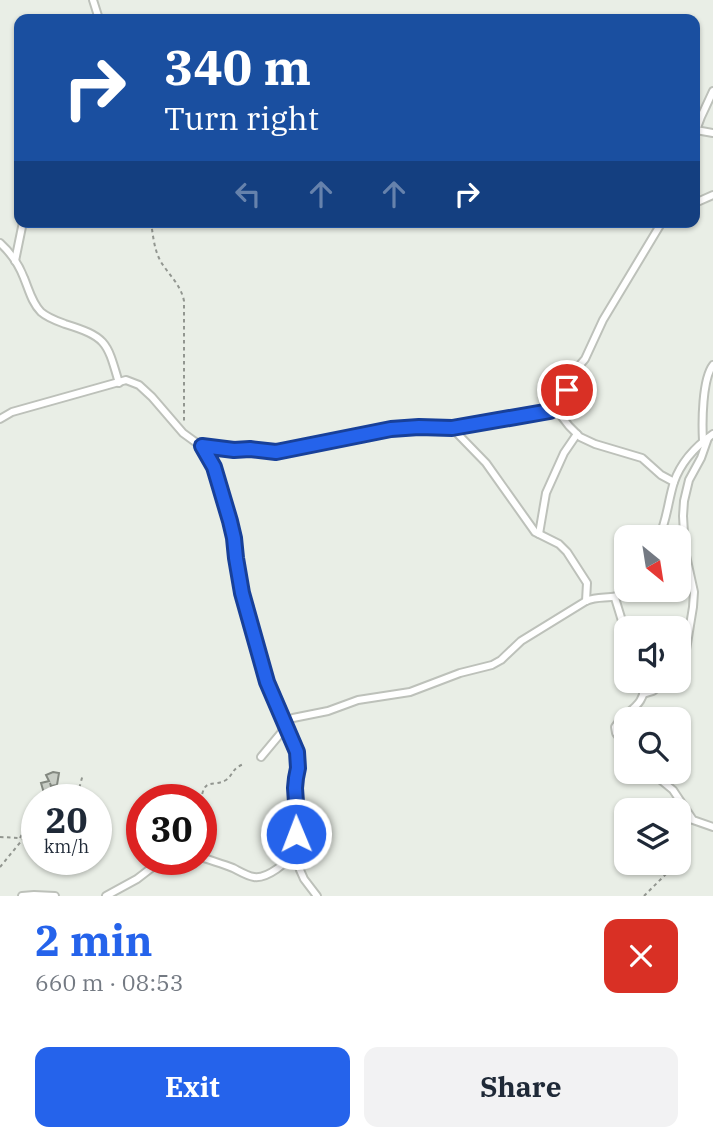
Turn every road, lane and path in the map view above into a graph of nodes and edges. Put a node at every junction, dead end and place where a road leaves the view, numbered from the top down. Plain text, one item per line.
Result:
1 (713, 91) edge
2 (700, 120) edge
3 (22, 228) edge
4 (152, 228) edge
5 (658, 228) edge
6 (0, 243) edge
7 (15, 261) junction
8 (713, 365) edge
9 (119, 383) junction
10 (555, 408) junction
11 (0, 419) edge
12 (452, 428) junction
13 (183, 433) junction
14 (577, 435) junction
15 (708, 438) edge
16 (202, 446) junction
17 (674, 482) junction
18 (664, 525) edge
19 (540, 534) junction
20 (614, 598) edge
21 (586, 601) junction
22 (691, 617) edge
23 (646, 693) edge
24 (643, 694) joint
25 (635, 707) edge
26 (285, 725) junction
27 (261, 757) dead end
28 (244, 764) dead end
29 (83, 774) dead end
30 (80, 784) edge
31 (209, 784) edge
32 (666, 784) edge
33 (694, 821) junction
34 (691, 826) edge
35 (713, 827) edge
36 (0, 837) edge
37 (21, 838) edge
38 (21, 839) edge
39 (296, 851) junction
40 (217, 862) edge
41 (0, 867) edge
42 (142, 875) edge
43 (665, 875) edge
44 (22, 896) edge
45 (55, 896) edge
46 (106, 896) edge
47 (317, 896) edge
48 (644, 896) edge

1 - 2 street
3 - 7 street
4 - 13 path
5 - 10 street
6 - 7 street
7 - 9 street
8 - 15 street
9 - 11 street
9 - 13 street
10 - 12 street
10 - 14 street
12 - 16 street
12 - 19 street
13 - 16 street
14 - 17 street
14 - 19 street
15 - 17 street
15 - 22 street
16 - 26 street
17 - 18 street
19 - 21 street
20 - 21 street
21 - 26 street
23 - 24 street
24 - 25 street
26 - 27 street
26 - 39 street
28 - 31 path
29 - 30 path
32 - 33 street
33 - 34 path
33 - 35 street
36 - 37 path
38 - 41 path
39 - 40 street
39 - 47 street
42 - 46 street
43 - 48 path
44 - 45 street

